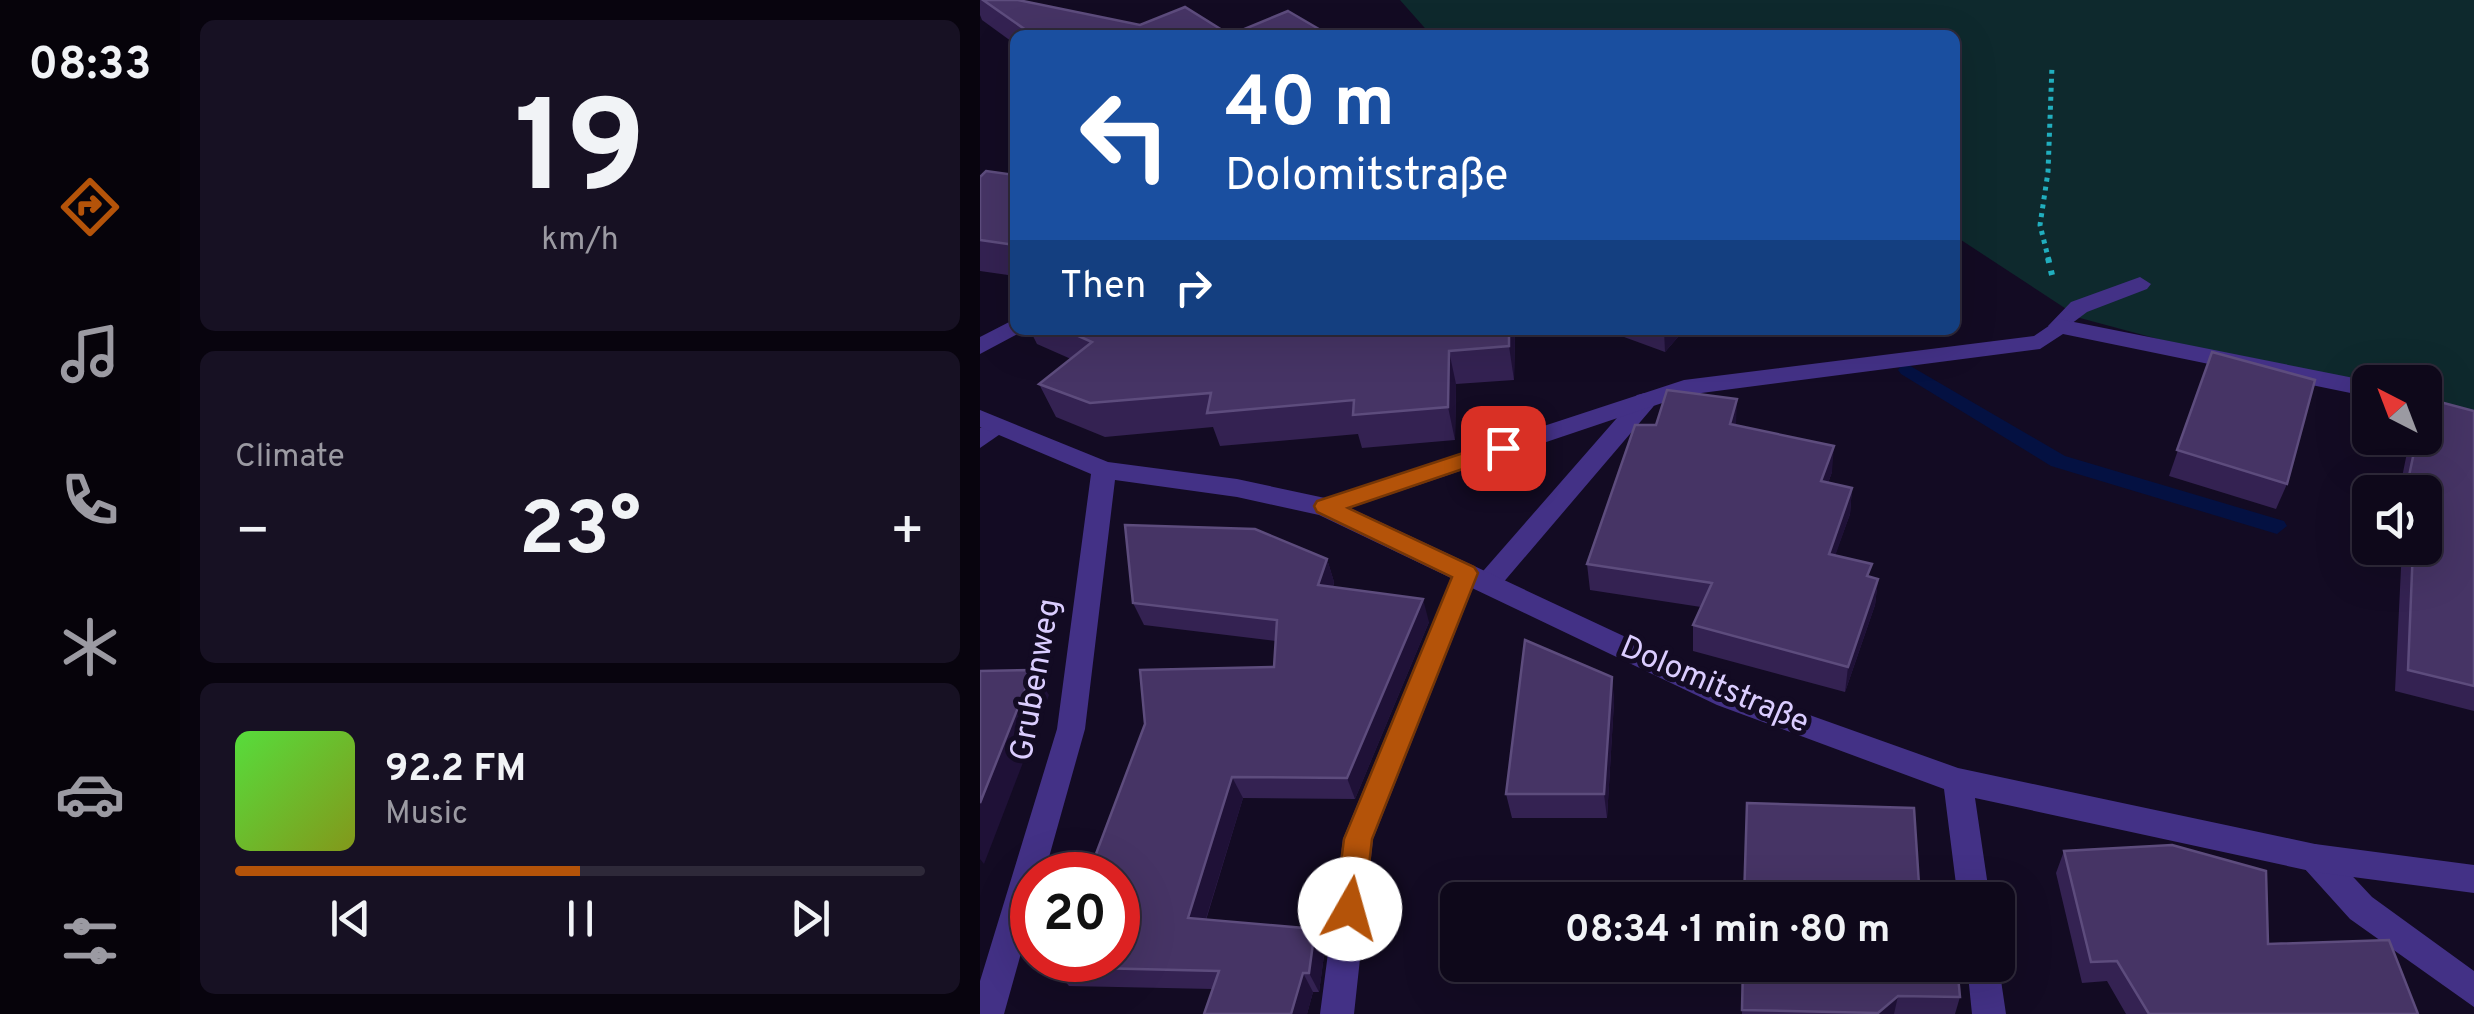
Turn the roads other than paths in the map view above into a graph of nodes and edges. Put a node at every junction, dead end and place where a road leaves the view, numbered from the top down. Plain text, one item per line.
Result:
1 (2140, 284) dead end
2 (2059, 326) junction
3 (1010, 329) edge
4 (980, 347) edge
5 (2352, 385) edge
6 (1644, 401) junction
7 (986, 428) edge
8 (1104, 470) junction
9 (1326, 506) junction
10 (1477, 579) junction
11 (1958, 781) junction
12 (2315, 858) junction
13 (2474, 880) edge
14 (1972, 882) edge
15 (1985, 982) edge
16 (2474, 991) edge
17 (987, 1014) edge
18 (1337, 1014) edge
19 (1990, 1014) edge

1 - 2 street
2 - 5 street
2 - 6 street
3 - 4 street
6 - 9 street
6 - 10 street
7 - 8 street, Dolomitstraße
8 - 9 street, Dolomitstraße
8 - 17 street, Grubenweg
9 - 10 street, Dolomitstraße
10 - 11 street, Dolomitstraße
10 - 18 street
11 - 12 street, Dolomitstraße
11 - 14 street
12 - 13 street, Dolomitstraße
12 - 16 street
15 - 19 street

